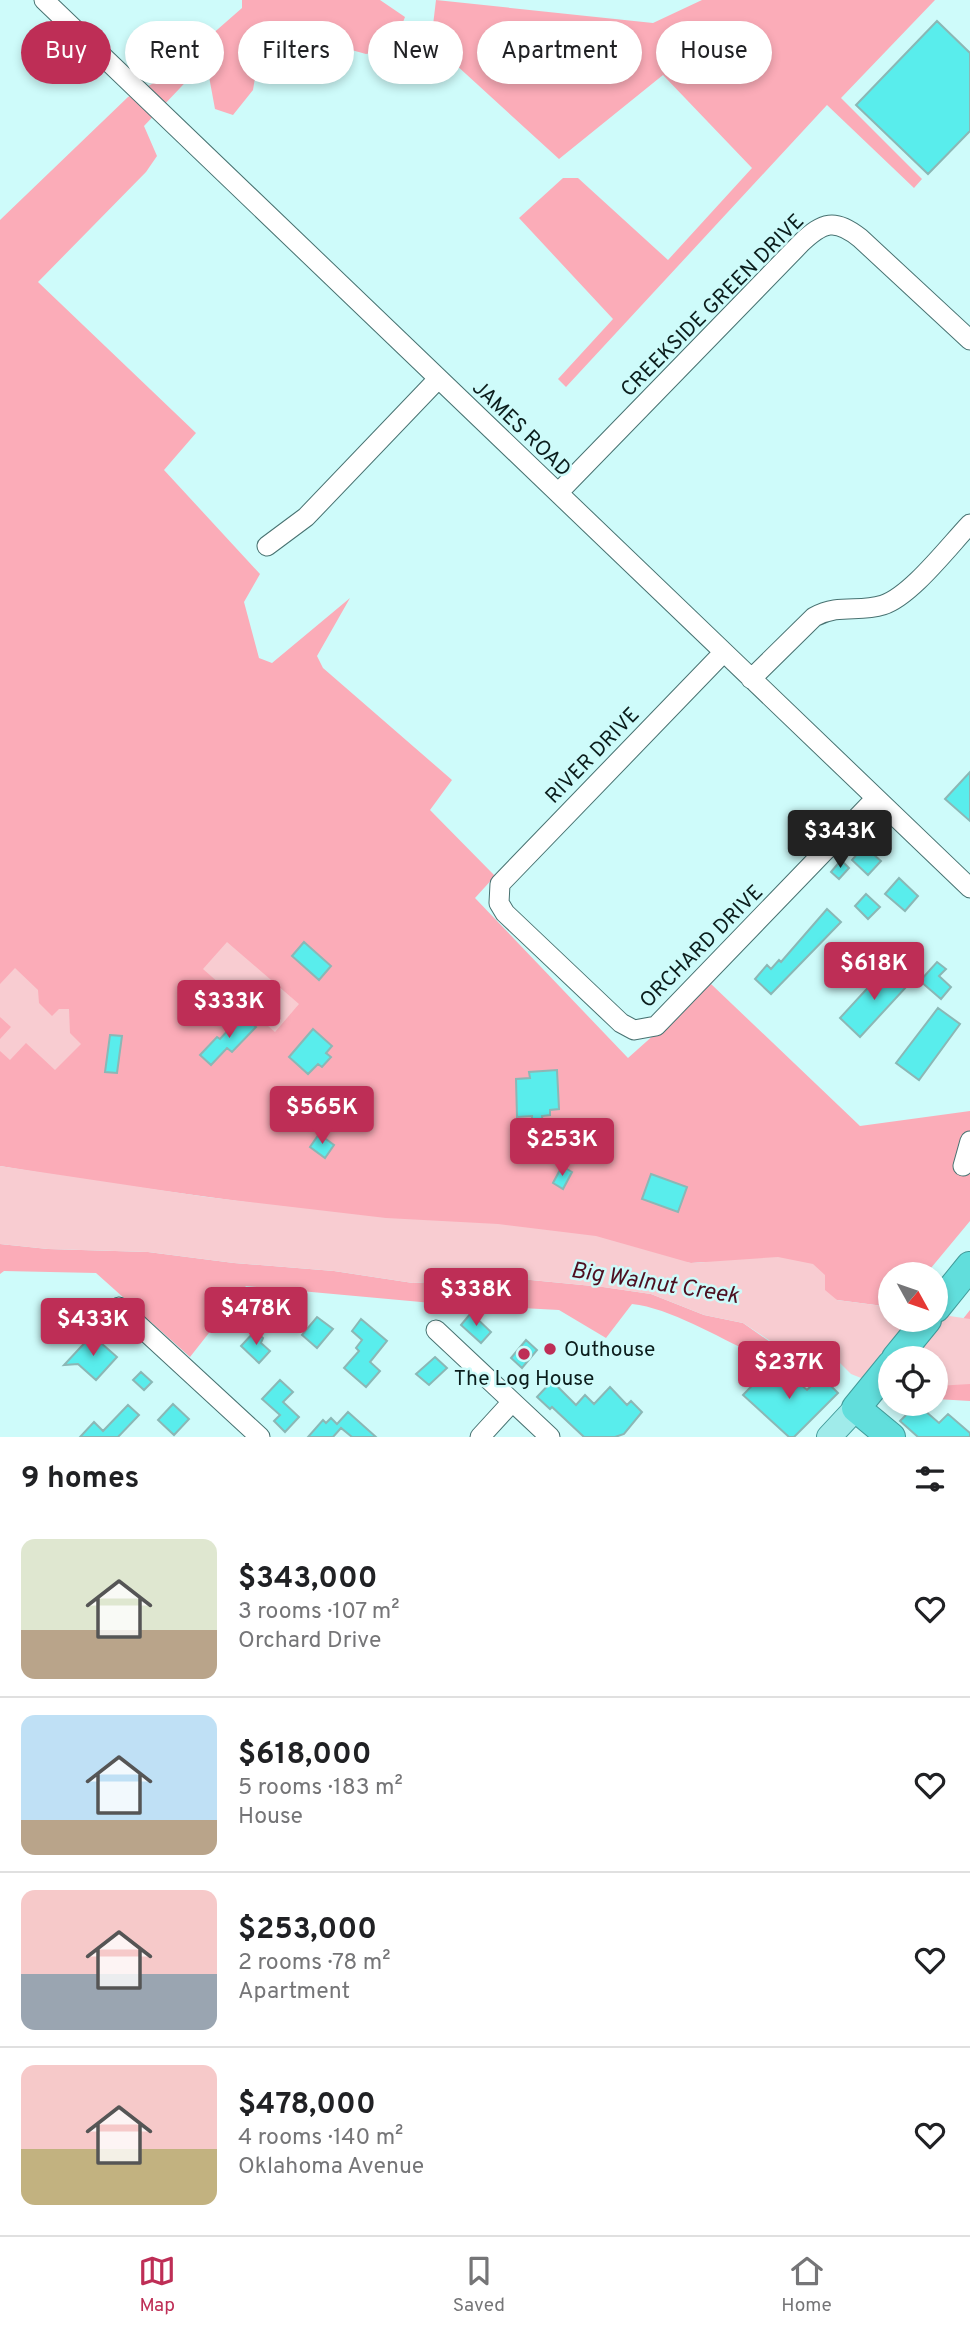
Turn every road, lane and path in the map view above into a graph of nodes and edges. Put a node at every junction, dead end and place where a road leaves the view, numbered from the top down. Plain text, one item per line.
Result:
1 (44, 0) edge
2 (970, 340) edge
3 (438, 379) junction
4 (558, 493) junction
5 (970, 524) edge
6 (267, 546) dead end
7 (723, 653) junction
8 (751, 680) junction
9 (875, 799) junction
10 (970, 888) edge
11 (644, 1030) joint
12 (970, 1141) edge
13 (963, 1167) dead end
14 (968, 1269) edge
15 (948, 1293) edge
16 (119, 1307) dead end
17 (436, 1330) dead end
18 (918, 1332) edge
19 (906, 1346) edge
20 (878, 1381) edge
21 (512, 1402) junction
22 (861, 1402) junction
23 (260, 1437) edge
24 (480, 1437) edge
25 (550, 1437) edge
26 (829, 1437) edge
27 (891, 1437) edge

1 - 3 street, JAMES ROAD
2 - 4 street, CREEKSIDE GREEN DRIVE
3 - 4 street, JAMES ROAD
3 - 6 street
4 - 7 street, JAMES ROAD
5 - 8 street
7 - 8 street, JAMES ROAD
7 - 11 street, RIVER DRIVE
8 - 9 street, JAMES ROAD
9 - 10 street, JAMES ROAD
9 - 11 street, ORCHARD DRIVE
12 - 13 street
14 - 15 highway
16 - 23 street
17 - 21 street
18 - 19 highway
20 - 22 highway
21 - 24 street
21 - 25 street
22 - 26 main road
22 - 27 highway

